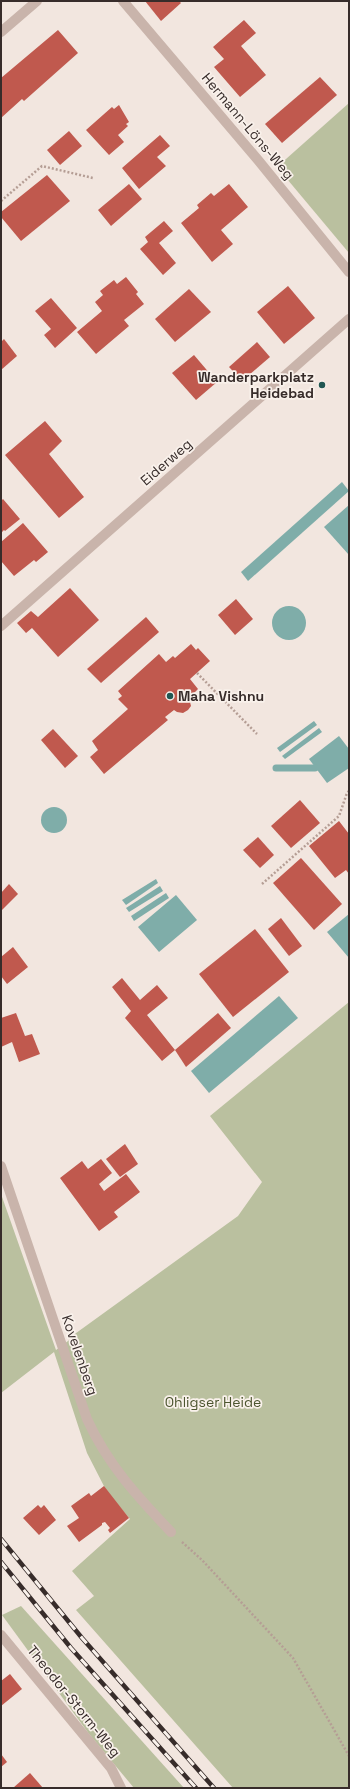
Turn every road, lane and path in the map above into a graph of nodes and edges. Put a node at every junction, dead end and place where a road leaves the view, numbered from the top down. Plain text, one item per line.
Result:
1 (37, 1) edge
2 (122, 1) edge
3 (1, 32) edge
4 (93, 178) dead end
5 (1, 201) edge
6 (349, 272) edge
7 (349, 319) edge
8 (1, 626) edge
9 (197, 673) dead end
10 (257, 734) dead end
11 (349, 791) edge
12 (262, 884) dead end
13 (1, 1166) edge
14 (171, 1532) joint
15 (1, 1635) edge
16 (348, 1752) edge
17 (349, 1756) edge
18 (121, 1788) edge

1 - 3 street
2 - 6 street, Hermann-Löns-Weg
4 - 5 path
7 - 8 street, Eiderweg
9 - 10 path
11 - 12 path
13 - 14 street, Kovelenberg
14 - 16 path
15 - 18 street, Theodor-Storm-Weg
16 - 17 path

